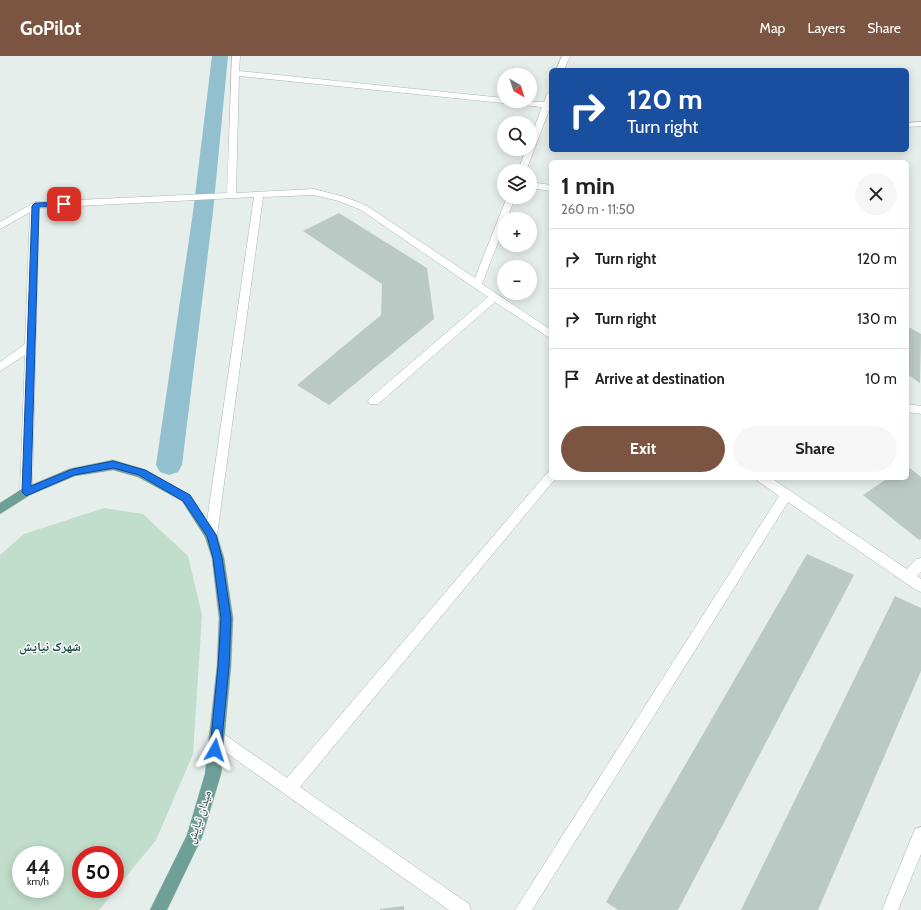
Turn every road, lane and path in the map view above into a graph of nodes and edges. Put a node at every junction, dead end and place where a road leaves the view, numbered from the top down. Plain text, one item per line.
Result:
1 (236, 56) edge
2 (566, 56) edge
3 (561, 68) edge
4 (236, 73) junction
5 (497, 99) edge
6 (549, 100) edge
7 (537, 104) edge
8 (547, 105) junction
9 (921, 124) edge
10 (909, 126) edge
11 (525, 164) edge
12 (537, 186) edge
13 (549, 188) edge
14 (231, 195) junction
15 (259, 195) junction
16 (509, 204) edge
17 (35, 206) junction
18 (0, 226) edge
19 (477, 285) junction
20 (495, 297) junction
21 (549, 334) edge
22 (31, 345) junction
23 (0, 367) edge
24 (374, 401) dead end
25 (909, 408) edge
26 (921, 410) edge
27 (549, 478) edge
28 (765, 480) edge
29 (26, 492) junction
30 (786, 494) junction
31 (0, 509) edge
32 (211, 535) junction
33 (921, 563) edge
34 (908, 577) junction
35 (921, 586) edge
36 (216, 737) junction
37 (289, 788) junction
38 (921, 835) edge
39 (158, 910) edge
40 (463, 910) edge
41 (523, 910) edge
42 (890, 910) edge

1 - 4 street
2 - 3 street
4 - 5 street
4 - 14 street
6 - 8 street
7 - 8 street
8 - 11 street
9 - 10 street
12 - 13 street
14 - 15 street
14 - 17 street
15 - 19 street
15 - 32 street
16 - 19 street
17 - 18 street
17 - 22 street
19 - 20 street
20 - 21 street
20 - 24 street
22 - 23 street
22 - 29 street
25 - 26 street
27 - 37 street
28 - 30 street
29 - 31 main road, میدان نیایش
29 - 32 main road, میدان نیایش
30 - 34 street
30 - 41 street
32 - 36 main road, میدان نیایش
33 - 34 street
34 - 35 street
36 - 37 street
36 - 39 main road, میدان نیایش
37 - 40 street
38 - 42 street

